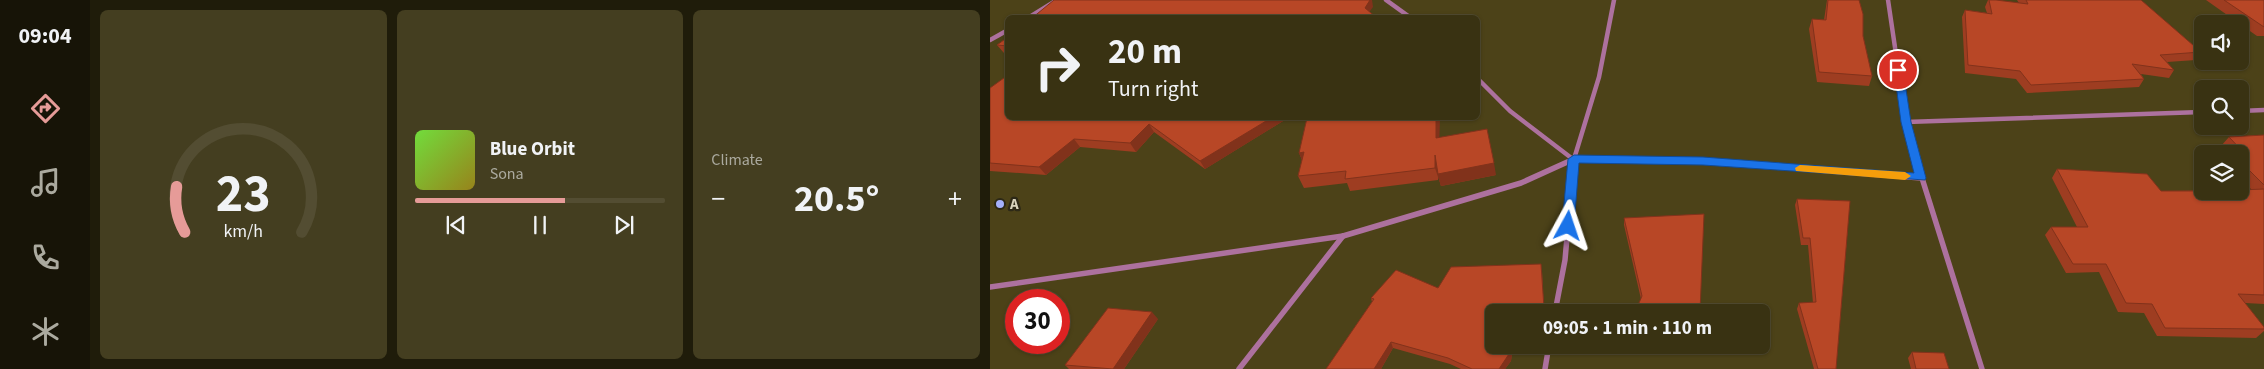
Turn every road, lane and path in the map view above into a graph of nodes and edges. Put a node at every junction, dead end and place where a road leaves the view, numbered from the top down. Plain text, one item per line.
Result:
1 (1057, 0) edge
2 (1386, 0) edge
3 (1614, 0) edge
4 (1888, 0) edge
5 (1033, 15) edge
6 (1407, 15) edge
7 (1005, 32) edge
8 (990, 38) edge
9 (1480, 81) edge
10 (2249, 110) edge
11 (2264, 110) edge
12 (2194, 112) edge
13 (1906, 122) junction
14 (1574, 159) junction
15 (1921, 178) junction
16 (1343, 236) junction
17 (990, 288) edge
18 (1557, 304) edge
19 (1548, 354) edge
20 (1239, 369) edge
21 (1545, 369) edge
22 (1982, 369) edge

1 - 5 street
2 - 6 street
3 - 14 street
4 - 13 street
7 - 8 street
9 - 14 street
10 - 11 street
12 - 13 street
13 - 15 street
14 - 15 street
14 - 16 street
14 - 18 street
15 - 22 street
16 - 17 street
16 - 20 street
19 - 21 street

